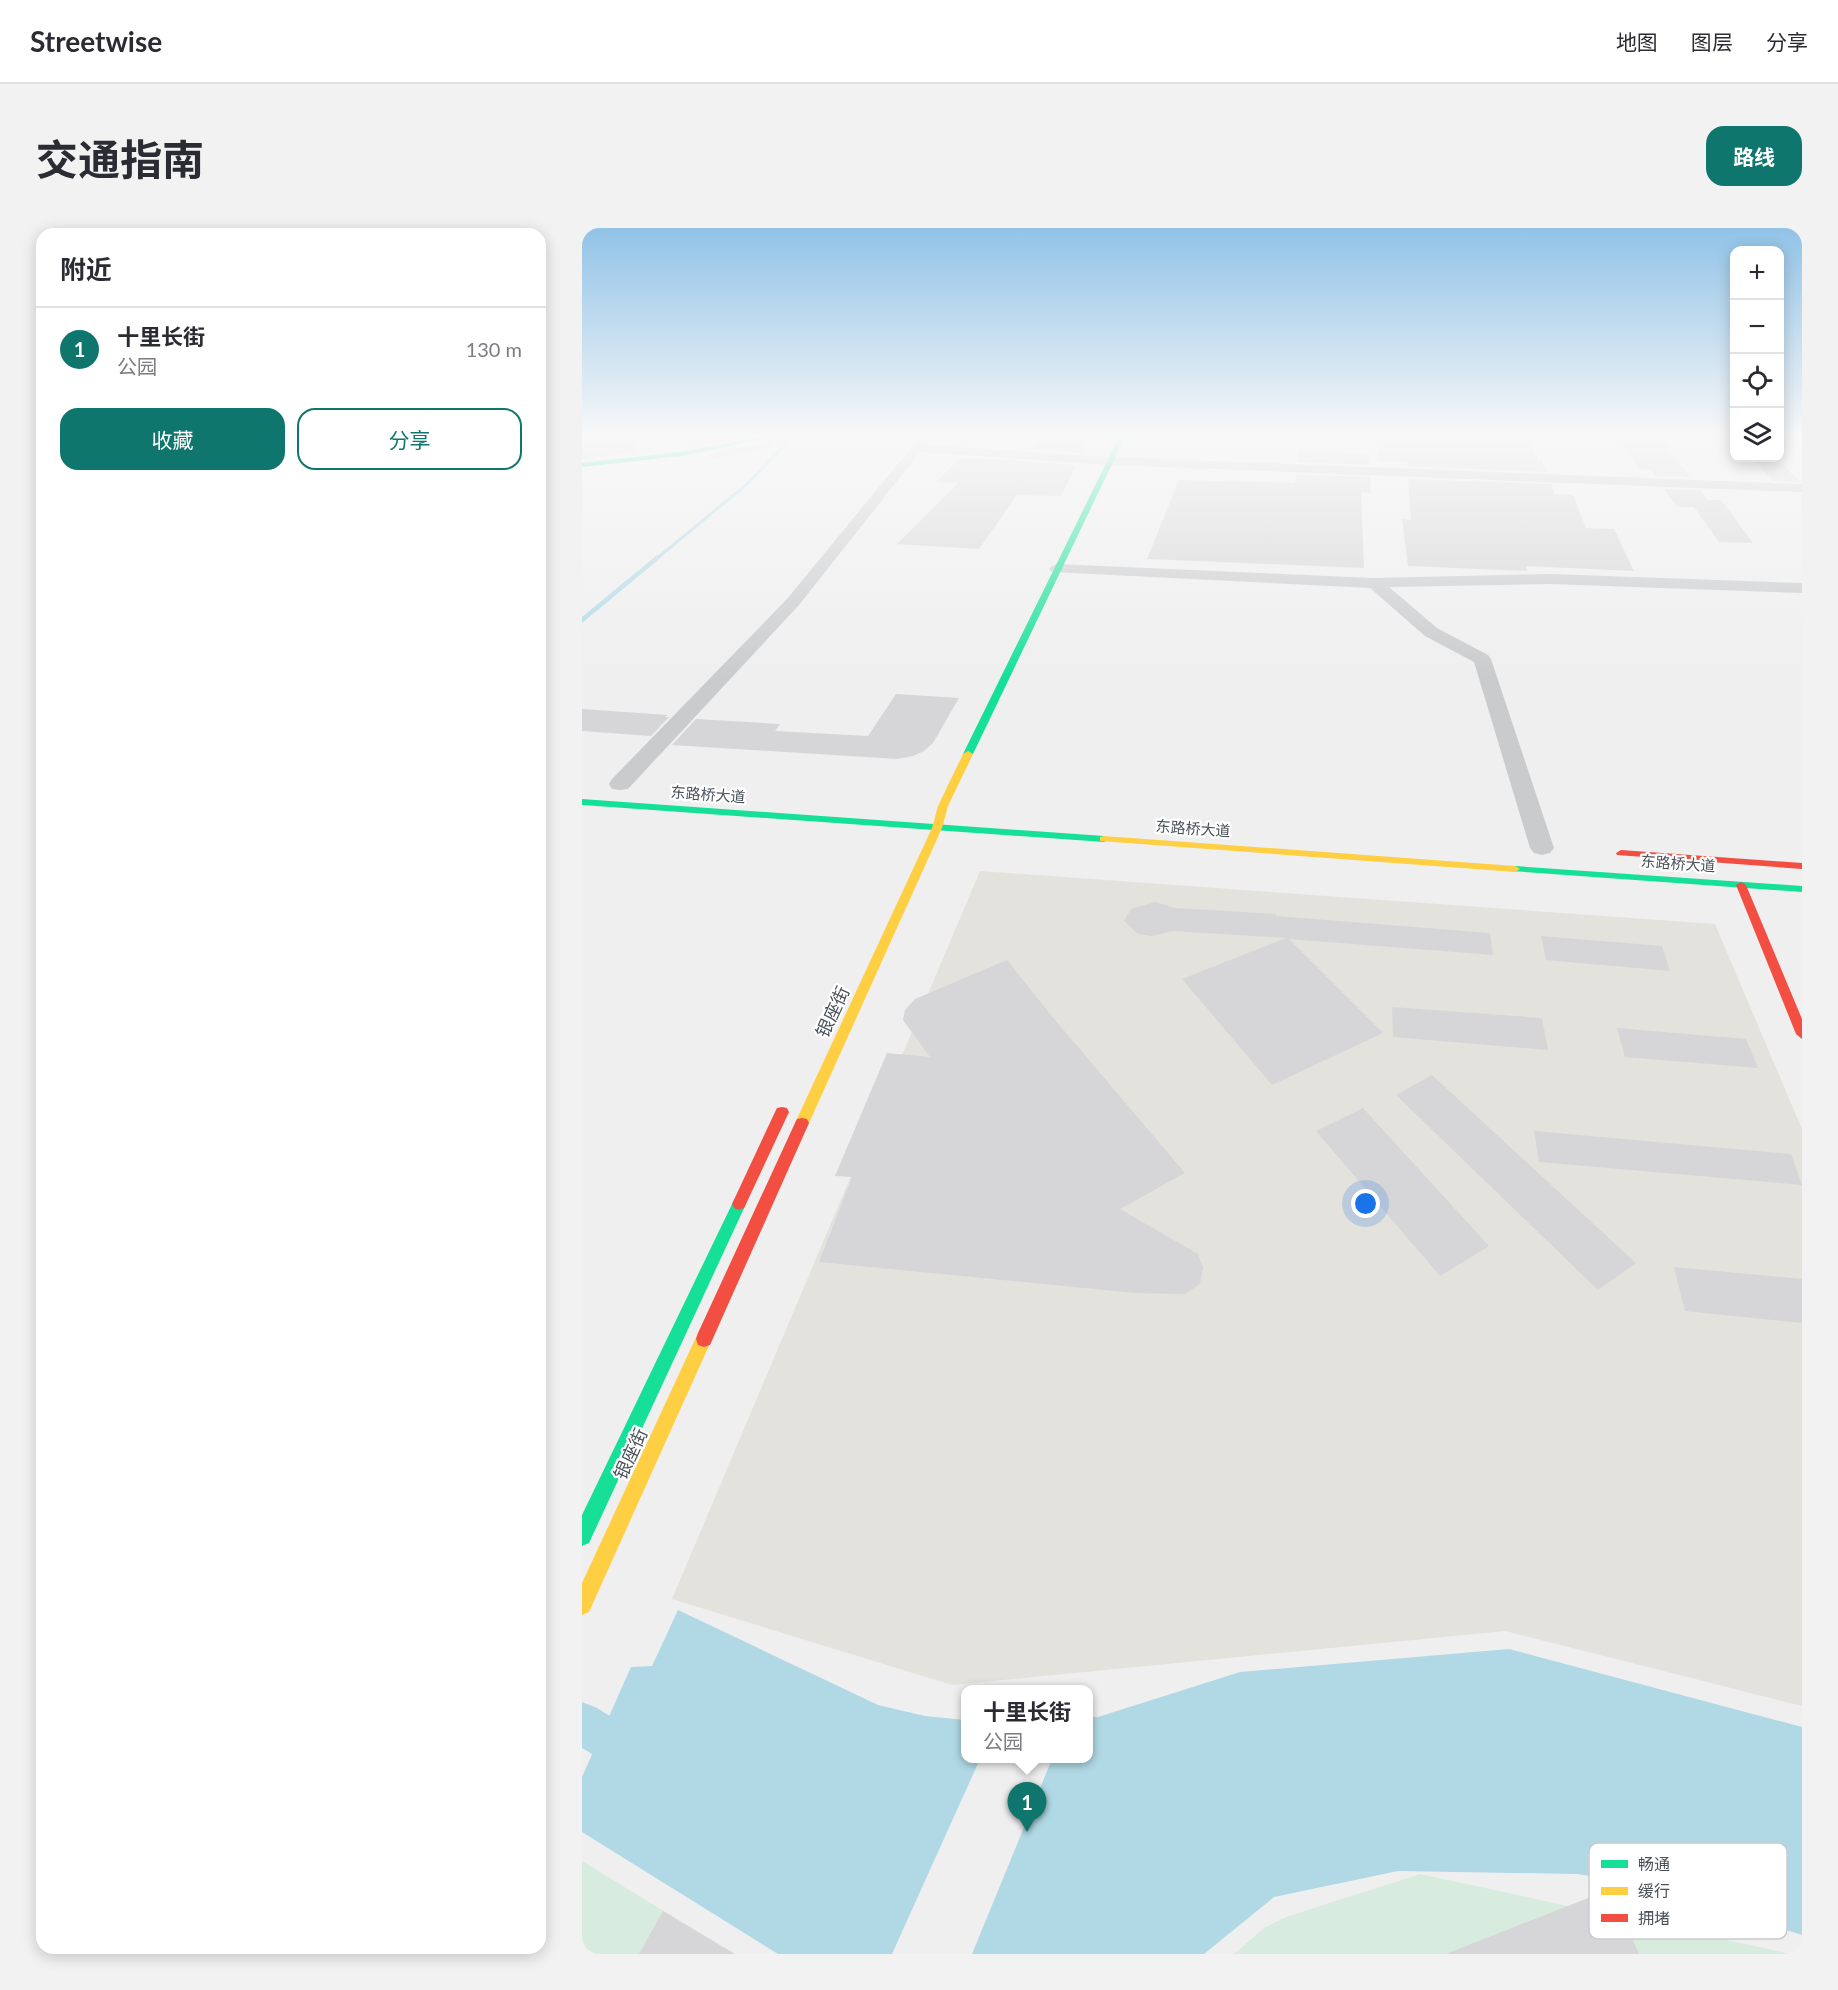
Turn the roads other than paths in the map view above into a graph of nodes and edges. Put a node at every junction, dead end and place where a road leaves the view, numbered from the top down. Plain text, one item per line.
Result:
1 (861, 518) edge
2 (1075, 518) edge
3 (1079, 518) edge
4 (1057, 569) junction
5 (1374, 583) junction
6 (1802, 588) edge
7 (615, 784) joint
8 (644, 786) dead end
9 (582, 802) edge
10 (949, 807) junction
11 (920, 821) junction
12 (937, 828) junction
13 (1542, 848) dead end
14 (1601, 852) dead end
15 (1802, 866) edge
16 (1741, 885) junction
17 (1802, 889) edge
18 (1802, 1034) edge
19 (791, 1095) dead end
20 (582, 1536) edge
21 (582, 1605) edge

1 - 7 street
2 - 11 main road
3 - 4 main road, 银座街
4 - 5 street
4 - 10 main road, 银座街
5 - 6 street
5 - 13 street
7 - 8 main road
9 - 11 main road, 东路桥大道
10 - 11 main road, 东路桥大道
10 - 12 main road, 银座街
11 - 12 main road, 东路桥大道
12 - 16 main road, 东路桥大道
12 - 21 main road, 银座街
14 - 15 main road, 东路桥大道
16 - 17 main road, 东路桥大道
16 - 18 main road
19 - 20 main road

